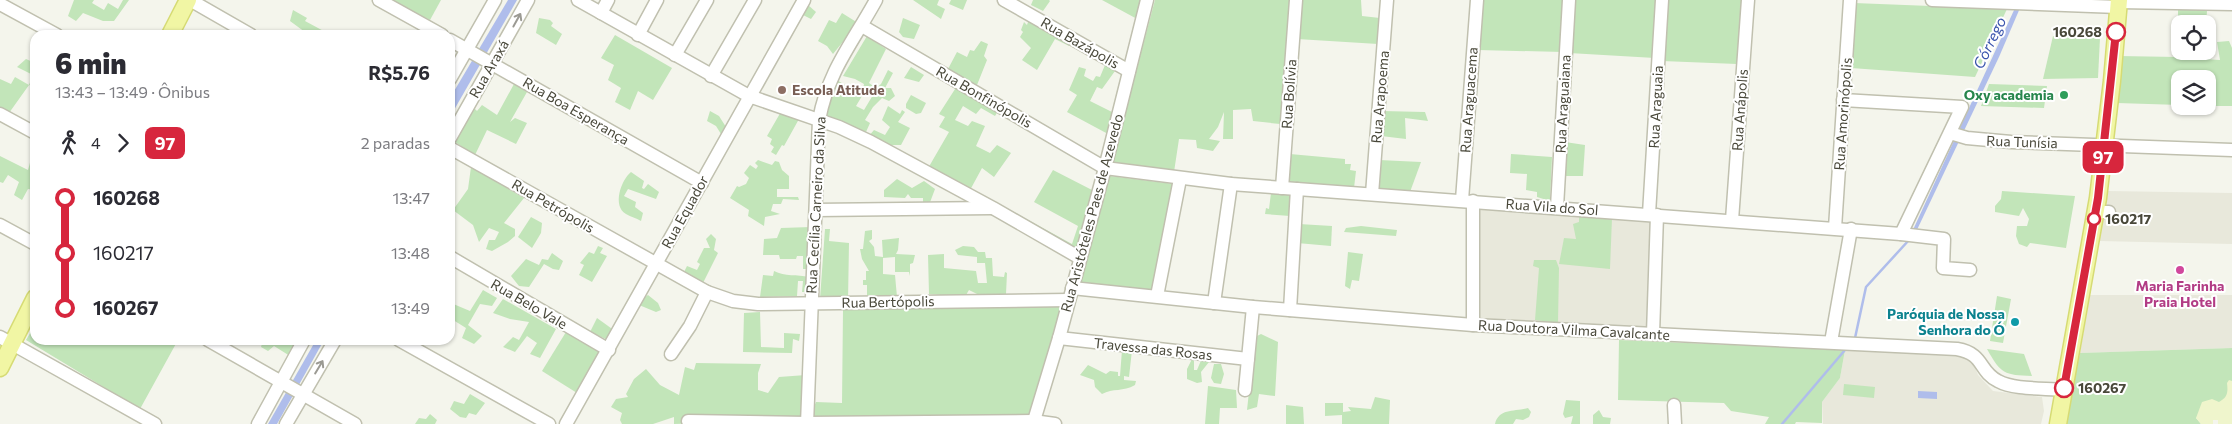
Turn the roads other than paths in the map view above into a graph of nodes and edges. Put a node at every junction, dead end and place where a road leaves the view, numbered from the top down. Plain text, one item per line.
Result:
1 (189, 0) edge
2 (379, 0) edge
3 (495, 0) edge
4 (528, 0) edge
5 (578, 0) edge
6 (608, 0) edge
7 (657, 0) edge
8 (706, 0) edge
9 (754, 0) edge
10 (804, 0) edge
11 (876, 0) edge
12 (1004, 0) edge
13 (1147, 0) edge
14 (1296, 0) edge
15 (1388, 0) edge
16 (1477, 0) edge
17 (1569, 0) edge
18 (1662, 0) edge
19 (1748, 0) edge
20 (1850, 0) edge
21 (1932, 0) edge
22 (1938, 0) edge
23 (2017, 2) edge
24 (2119, 3) edge
25 (0, 4) edge
26 (2232, 4) edge
27 (600, 13) junction
28 (862, 26) junction
29 (48, 30) edge
30 (173, 30) edge
31 (243, 30) edge
32 (433, 30) edge
33 (638, 35) junction
34 (455, 43) edge
35 (469, 50) junction
36 (675, 55) junction
37 (489, 62) junction
38 (455, 71) edge
39 (1130, 72) junction
40 (711, 76) junction
41 (749, 96) junction
42 (1843, 100) junction
43 (0, 114) edge
44 (818, 120) junction
45 (455, 128) edge
46 (30, 131) edge
47 (1955, 135) junction
48 (2104, 144) junction
49 (2232, 150) edge
50 (455, 151) edge
51 (1105, 168) junction
52 (1180, 179) junction
53 (702, 183) junction
54 (1231, 184) junction
55 (1282, 188) junction
56 (1297, 189) junction
57 (1372, 194) junction
58 (1467, 200) junction
59 (1557, 207) junction
60 (993, 208) junction
61 (816, 210) junction
62 (1653, 214) junction
63 (1732, 220) junction
64 (0, 225) edge
65 (1835, 228) junction
66 (1851, 229) junction
67 (1901, 234) junction
68 (30, 241) edge
69 (1080, 258) junction
70 (455, 260) edge
71 (656, 265) junction
72 (1970, 270) dead end
73 (707, 292) junction
74 (1070, 294) junction
75 (1157, 296) junction
76 (812, 303) junction
77 (1214, 304) junction
78 (30, 305) edge
79 (1253, 307) junction
80 (1290, 310) junction
81 (1473, 326) junction
82 (1653, 334) junction
83 (1059, 338) junction
84 (6, 340) edge
85 (1831, 342) junction
86 (217, 345) edge
87 (302, 345) edge
88 (332, 345) edge
89 (408, 345) edge
90 (609, 350) junction
91 (671, 354) dead end
92 (1248, 359) junction
93 (0, 368) edge
94 (283, 382) junction
95 (1245, 390) dead end
96 (2064, 390) junction
97 (300, 391) junction
98 (1674, 405) dead end
99 (688, 421) dead end
100 (807, 423) edge
101 (1033, 423) edge
102 (155, 424) edge
103 (258, 424) edge
104 (286, 424) edge
105 (355, 424) edge
106 (549, 424) edge
107 (566, 424) edge
108 (1055, 424) edge
109 (1675, 424) edge
110 (2058, 424) edge

1 - 30 main road
1 - 31 street
2 - 32 street
3 - 35 street, Rua Araxá
37 -> 4 street, Rua Araxá
5 - 27 street
6 - 27 street
7 - 33 street
8 - 36 street
9 - 40 street
10 - 41 street, Rua Equador
11 - 28 street, Rua Cecília Carneiro da Silva
12 - 39 street, Rua Bazápolis
13 - 39 street, Rua Aristóteles Paes de Azevedo
14 - 55 street, Rua Bolívia
15 - 57 street, Rua Arapoema
16 - 58 street, Rua Araguacema
17 - 59 street, Rua Araguaiana
18 - 62 street, Rua Araguaia
19 - 63 street, Rua Anápolis
20 - 42 street, Rua Amorinópolis
21 - 22 street
22 - 23 street
23 - 24 street
24 - 26 street
24 - 48 main road
25 - 29 street
27 - 33 street
28 - 44 street, Rua Cecília Carneiro da Silva
28 - 51 street, Rua Bonfinópolis
33 - 36 street
34 - 35 street, Rua Boa Esperança
35 - 37 street, Rua Boa Esperança
35 - 38 street, Rua Araxá
36 - 40 street
37 - 45 street, Rua Araxá
37 - 53 street, Rua Boa Esperança
39 - 51 street, Rua Aristóteles Paes de Azevedo
40 - 41 street
41 - 44 street
41 - 53 street, Rua Equador
42 - 47 street
42 - 65 street, Rua Amorinópolis
43 - 46 street
44 - 60 street
44 - 61 street, Rua Cecília Carneiro da Silva
47 - 48 street, Rua Tunísia
47 - 67 street
48 - 49 street, Rua Tunísia
48 - 96 main road
50 - 71 street, Rua Petrópolis
51 - 52 street, Rua Vila do Sol
51 - 69 street, Rua Aristóteles Paes de Azevedo
52 - 54 street, Rua Vila do Sol
52 - 75 street
53 - 71 street, Rua Equador
54 - 55 street, Rua Vila do Sol
54 - 77 street
55 - 56 street, Rua Vila do Sol
56 - 57 street, Rua Vila do Sol
56 - 80 street
57 - 58 street, Rua Vila do Sol
58 - 59 street, Rua Vila do Sol
58 - 81 street, Rua Araguacema
59 - 62 street, Rua Vila do Sol
60 - 61 street
60 - 69 street
61 - 76 street, Rua Cecília Carneiro da Silva
62 - 63 street, Rua Vila do Sol
62 - 82 street, Rua Araguaia
63 - 65 street, Rua Vila do Sol
64 - 68 street
65 - 66 street, Rua Vila do Sol
66 - 67 street, Rua Vila do Sol
66 - 85 street
67 - 72 street, Rua Vila do Sol
69 - 74 street, Rua Aristóteles Paes de Azevedo
70 - 90 street, Rua Belo Vale
71 - 73 street, Rua Bertópolis
71 - 90 street, Rua Equador
73 - 76 street, Rua Bertópolis
73 - 91 street
74 - 75 street, Rua Doutora Vilma Cavalcante
74 - 76 street, Rua Bertópolis
74 - 83 street, Rua Aristóteles Paes de Azevedo
75 - 77 street, Rua Doutora Vilma Cavalcante
76 - 100 street, Rua Cecília Carneiro da Silva
77 - 79 street, Rua Doutora Vilma Cavalcante
78 - 84 main road
79 - 80 street, Rua Doutora Vilma Cavalcante
79 - 92 street
80 - 81 street, Rua Doutora Vilma Cavalcante
81 - 82 street, Rua Doutora Vilma Cavalcante
82 - 85 street, Rua Doutora Vilma Cavalcante
83 - 92 street, Travessa das Rosas
83 - 101 street, Rua Aristóteles Paes de Azevedo
84 - 93 main road
84 - 102 street
85 - 96 street, Rua Doutora Vilma Cavalcante
86 - 94 street
87 - 94 street
97 -> 88 street
89 - 106 street
90 - 107 street, Rua Equador
92 - 95 street
94 - 97 street
94 - 103 street
96 - 110 main road
97 - 104 street
97 - 105 street
98 - 109 street
99 - 100 street
100 - 101 street
101 - 108 street

